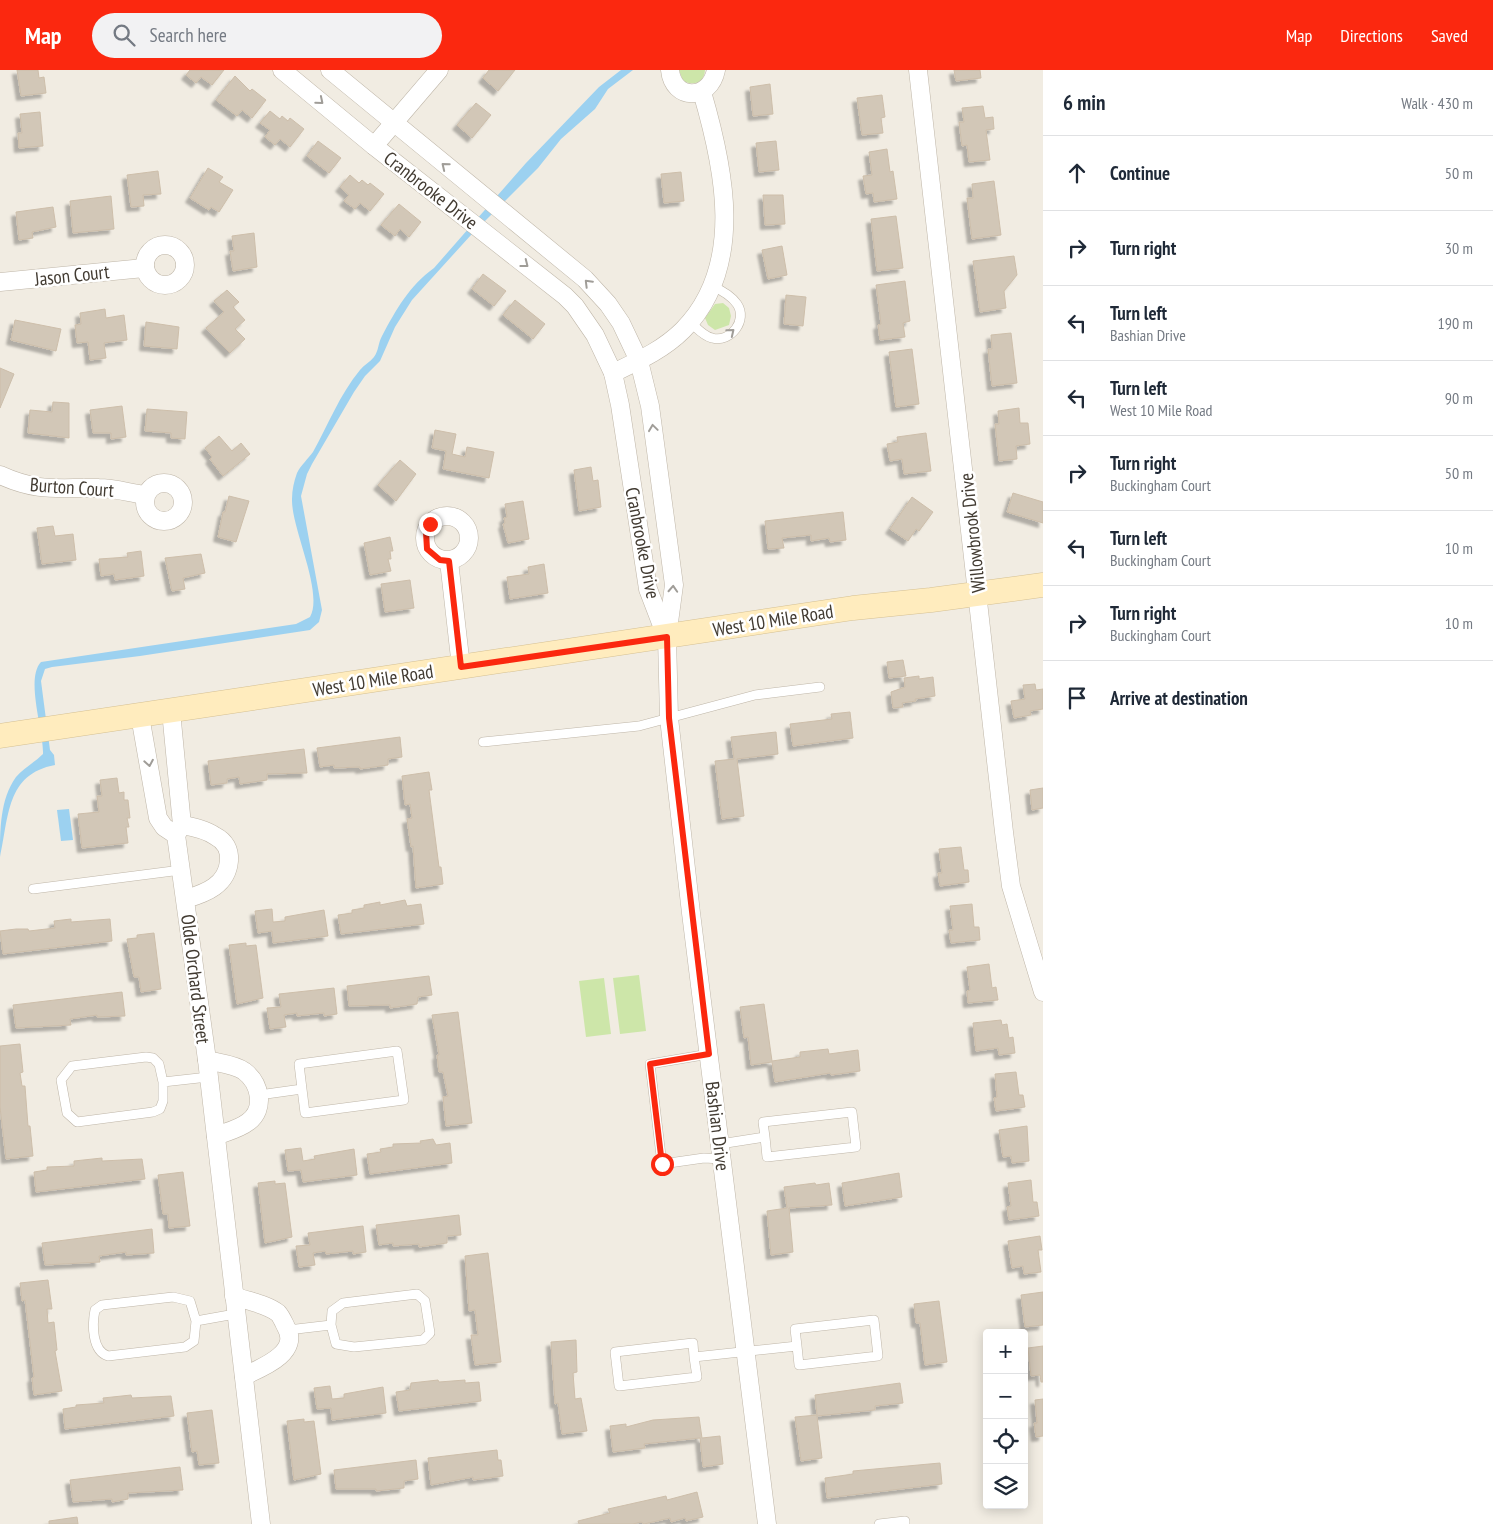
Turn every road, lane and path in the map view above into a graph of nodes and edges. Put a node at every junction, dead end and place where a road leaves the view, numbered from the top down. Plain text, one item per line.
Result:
1 (282, 70) edge
2 (330, 70) edge
3 (439, 70) edge
4 (670, 70) edge
5 (716, 70) edge
6 (918, 70) edge
7 (702, 92) junction
8 (395, 121) junction
9 (374, 146) junction
10 (144, 268) dead end
11 (0, 282) edge
12 (712, 286) junction
13 (690, 322) junction
14 (639, 361) junction
15 (613, 373) junction
16 (0, 475) edge
17 (145, 495) dead end
18 (449, 561) dead end
19 (1043, 585) edge
20 (979, 593) junction
21 (667, 637) junction
22 (461, 667) junction
23 (820, 687) dead end
24 (170, 711) junction
25 (140, 716) junction
26 (669, 718) junction
27 (0, 736) edge
28 (483, 742) dead end
29 (179, 830) junction
30 (181, 870) junction
31 (33, 889) dead end
32 (186, 899) junction
33 (1043, 992) edge
34 (709, 1054) junction
35 (207, 1068) junction
36 (163, 1082) junction
37 (302, 1089) junction
38 (260, 1095) junction
39 (216, 1136) junction
40 (765, 1137) junction
41 (721, 1151) junction
42 (234, 1296) junction
43 (235, 1314) junction
44 (196, 1321) junction
45 (331, 1326) junction
46 (288, 1330) junction
47 (796, 1346) junction
48 (746, 1351) junction
49 (694, 1357) junction
50 (244, 1376) junction
51 (261, 1524) edge
52 (767, 1524) edge
53 (879, 1524) edge
54 (905, 1524) edge

1 -> 9 street, Cranbrooke Drive
2 - 8 street, Cranbrooke Drive
3 - 8 street
4 - 7 street
5 - 7 street
6 - 20 street, Willowbrook Drive
7 - 12 street
8 - 9 street
14 -> 8 street, Cranbrooke Drive
9 -> 15 street, Cranbrooke Drive
10 - 11 street, Jason Court
12 - 13 street
13 -> 12 lane
13 - 14 street
14 - 15 street
21 -> 14 street, Cranbrooke Drive
15 - 21 street, Cranbrooke Drive
16 - 17 street, Burton Court
18 - 22 street
19 - 20 main road, West 10 Mile Road
20 - 21 main road, West 10 Mile Road
20 - 33 street, Willowbrook Drive
21 - 22 main road, West 10 Mile Road
21 - 26 street, Bashian Drive
22 - 24 main road, West 10 Mile Road
23 - 26 lane
24 - 25 main road, West 10 Mile Road
24 - 29 street, Olde Orchard Street
25 - 27 main road, West 10 Mile Road
25 -> 29 street, Olde Orchard Street
26 - 28 lane
26 - 34 street, Bashian Drive
29 - 30 street, Olde Orchard Street
29 - 32 street, Olde Orchard Street
30 - 31 lane
30 - 32 street, Olde Orchard Street
32 - 35 street, Olde Orchard Street
34 - 41 street, Bashian Drive
34 - 41 lane
35 - 36 lane
35 - 38 street, Olde Orchard Street
35 - 39 street, Olde Orchard Street
36 - 36 lane
37 - 37 lane
37 - 38 lane
38 - 39 street
39 - 42 street, Olde Orchard Street
40 - 40 lane
40 - 41 lane
41 - 48 street, Bashian Drive
42 - 43 street, Olde Orchard Street
42 - 46 street
43 - 44 lane
43 - 50 street, Olde Orchard Street
44 - 44 lane
45 - 45 lane
45 - 46 lane
46 - 50 street
47 - 47 lane
47 - 48 lane
48 - 49 lane
48 - 52 street, Bashian Drive
49 - 49 lane
50 - 51 street, Olde Orchard Street
53 - 54 lane

